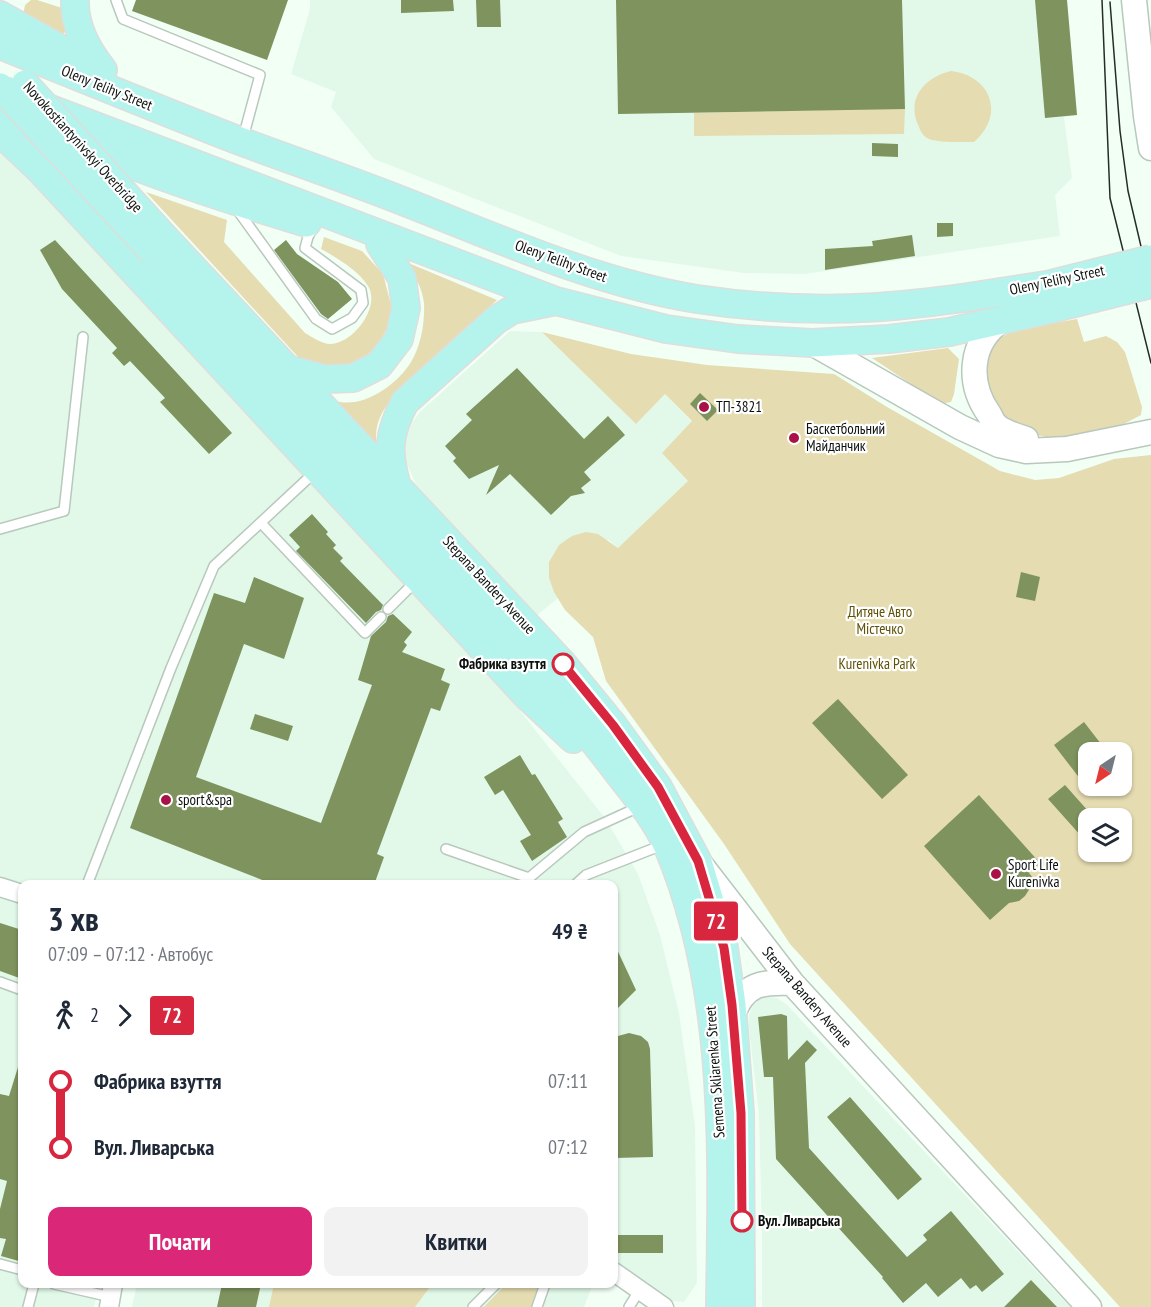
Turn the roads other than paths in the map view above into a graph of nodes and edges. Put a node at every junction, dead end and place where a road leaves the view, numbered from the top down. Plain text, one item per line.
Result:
1 (4, 0) edge
2 (75, 0) edge
3 (117, 0) edge
4 (1134, 0) edge
5 (0, 2) edge
6 (0, 15) edge
7 (0, 45) edge
8 (0, 56) edge
9 (105, 73) junction
10 (0, 88) edge
11 (0, 110) edge
12 (1148, 115) edge
13 (0, 132) edge
14 (242, 141) junction
15 (1151, 148) edge
16 (232, 201) junction
17 (314, 225) junction
18 (380, 244) junction
19 (159, 245) junction
20 (1151, 259) edge
21 (459, 263) junction
22 (1151, 284) edge
23 (1051, 296) junction
24 (556, 301) junction
25 (1002, 320) junction
26 (83, 337) dead end
27 (812, 343) junction
28 (286, 369) junction
29 (1151, 432) edge
30 (1067, 448) junction
31 (317, 469) junction
32 (397, 486) junction
33 (261, 523) junction
34 (0, 529) edge
35 (419, 579) junction
36 (388, 609) dead end
37 (381, 617) dead end
38 (644, 806) junction
39 (666, 844) junction
40 (446, 849) dead end
41 (698, 861) junction
42 (89, 880) edge
43 (580, 880) edge
44 (0, 887) edge
45 (18, 893) edge
46 (0, 982) edge
47 (792, 983) junction
48 (18, 989) edge
49 (733, 1014) junction
50 (0, 1264) edge
51 (18, 1269) edge
52 (618, 1275) edge
53 (33, 1288) edge
54 (73, 1288) edge
55 (492, 1288) edge
56 (544, 1288) edge
57 (639, 1291) junction
58 (111, 1296) edge
59 (28, 1307) edge
60 (473, 1307) edge
61 (537, 1307) edge
62 (629, 1307) edge
63 (664, 1307) edge
64 (720, 1307) edge
65 (741, 1307) edge
66 (1089, 1307) edge

1 - 5 main road
2 - 9 main road
3 - 14 lane
4 - 12 main road
6 - 9 main road
7 - 14 main road, Oleny Telihy Street
8 - 19 main road, Novokostiantynivskyi Overbridge, bridge
9 - 14 main road
10 - 19 main road, Novokostiantynivskyi Overbridge, bridge
10 - 21 main road, Oleny Telihy Street
11 - 16 main road
12 - 15 main road
13 - 31 main road
14 - 23 main road, Oleny Telihy Street
16 - 17 main road
16 - 17 lane
17 - 18 main road
18 - 21 main road
18 - 28 main road
19 - 28 main road, Stepana Bandery Avenue
19 - 38 main road, Stepana Bandery Avenue
20 - 23 main road, Oleny Telihy Street, bridge
21 - 24 main road, Oleny Telihy Street
22 - 23 main road, Oleny Telihy Street, bridge
23 - 25 main road, Oleny Telihy Street
24 - 27 main road, Oleny Telihy Street
24 - 32 main road
25 - 27 main road, Oleny Telihy Street
25 - 30 main road
26 - 34 lane
27 - 30 main road
28 - 32 main road, Stepana Bandery Avenue
29 - 30 main road
31 - 33 lane
31 - 35 main road
32 - 41 main road, Stepana Bandery Avenue
33 - 37 lane
33 - 42 lane
35 - 36 lane
35 - 38 main road
38 - 39 main road, Stepana Bandery Avenue
38 - 40 lane
39 - 43 lane
39 - 64 main road, Semena Skliarenka Street
41 - 47 main road, Stepana Bandery Avenue
41 - 49 main road, Semena Skliarenka Street
44 - 45 street
46 - 48 lane
47 - 49 main road
47 - 66 main road, Stepana Bandery Avenue
49 - 65 main road, Semena Skliarenka Street
50 - 51 lane
52 - 57 street
53 - 59 lane
54 - 58 lane
55 - 60 lane
56 - 61 lane
57 - 62 lane
57 - 63 street

